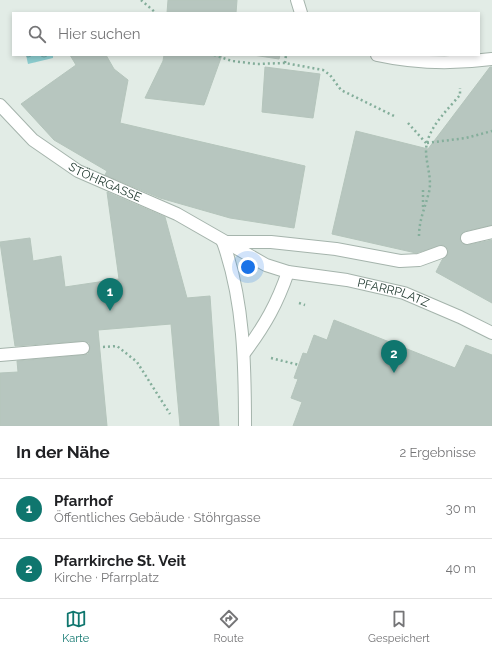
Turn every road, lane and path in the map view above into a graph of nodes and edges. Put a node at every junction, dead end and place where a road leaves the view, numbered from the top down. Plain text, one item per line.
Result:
1 (141, 0) edge
2 (155, 12) edge
3 (217, 56) edge
4 (286, 56) edge
5 (386, 56) edge
6 (492, 59) edge
7 (285, 63) junction
8 (460, 88) dead end
9 (0, 105) edge
10 (394, 116) dead end
11 (408, 123) dead end
12 (492, 131) edge
13 (426, 143) junction
14 (423, 190) dead end
15 (492, 232) edge
16 (467, 238) dead end
17 (223, 242) junction
18 (441, 252) dead end
19 (288, 272) junction
20 (492, 333) edge
21 (99, 347) dead end
22 (83, 348) dead end
23 (244, 352) junction
24 (0, 355) edge
25 (270, 358) dead end
26 (299, 365) dead end
27 (170, 414) dead end
28 (245, 426) edge

1 - 2 path
3 - 7 path
4 - 7 path
5 - 6 street
7 - 10 path
8 - 13 path
9 - 17 street, STÖHRGASSE
11 - 13 path
12 - 13 path
13 - 14 path
15 - 16 street
17 - 18 street
17 - 19 street, PFARRPLATZ
17 - 23 street
19 - 20 street, PFARRPLATZ
19 - 23 street
21 - 27 path
22 - 24 street
23 - 28 street
25 - 26 path

